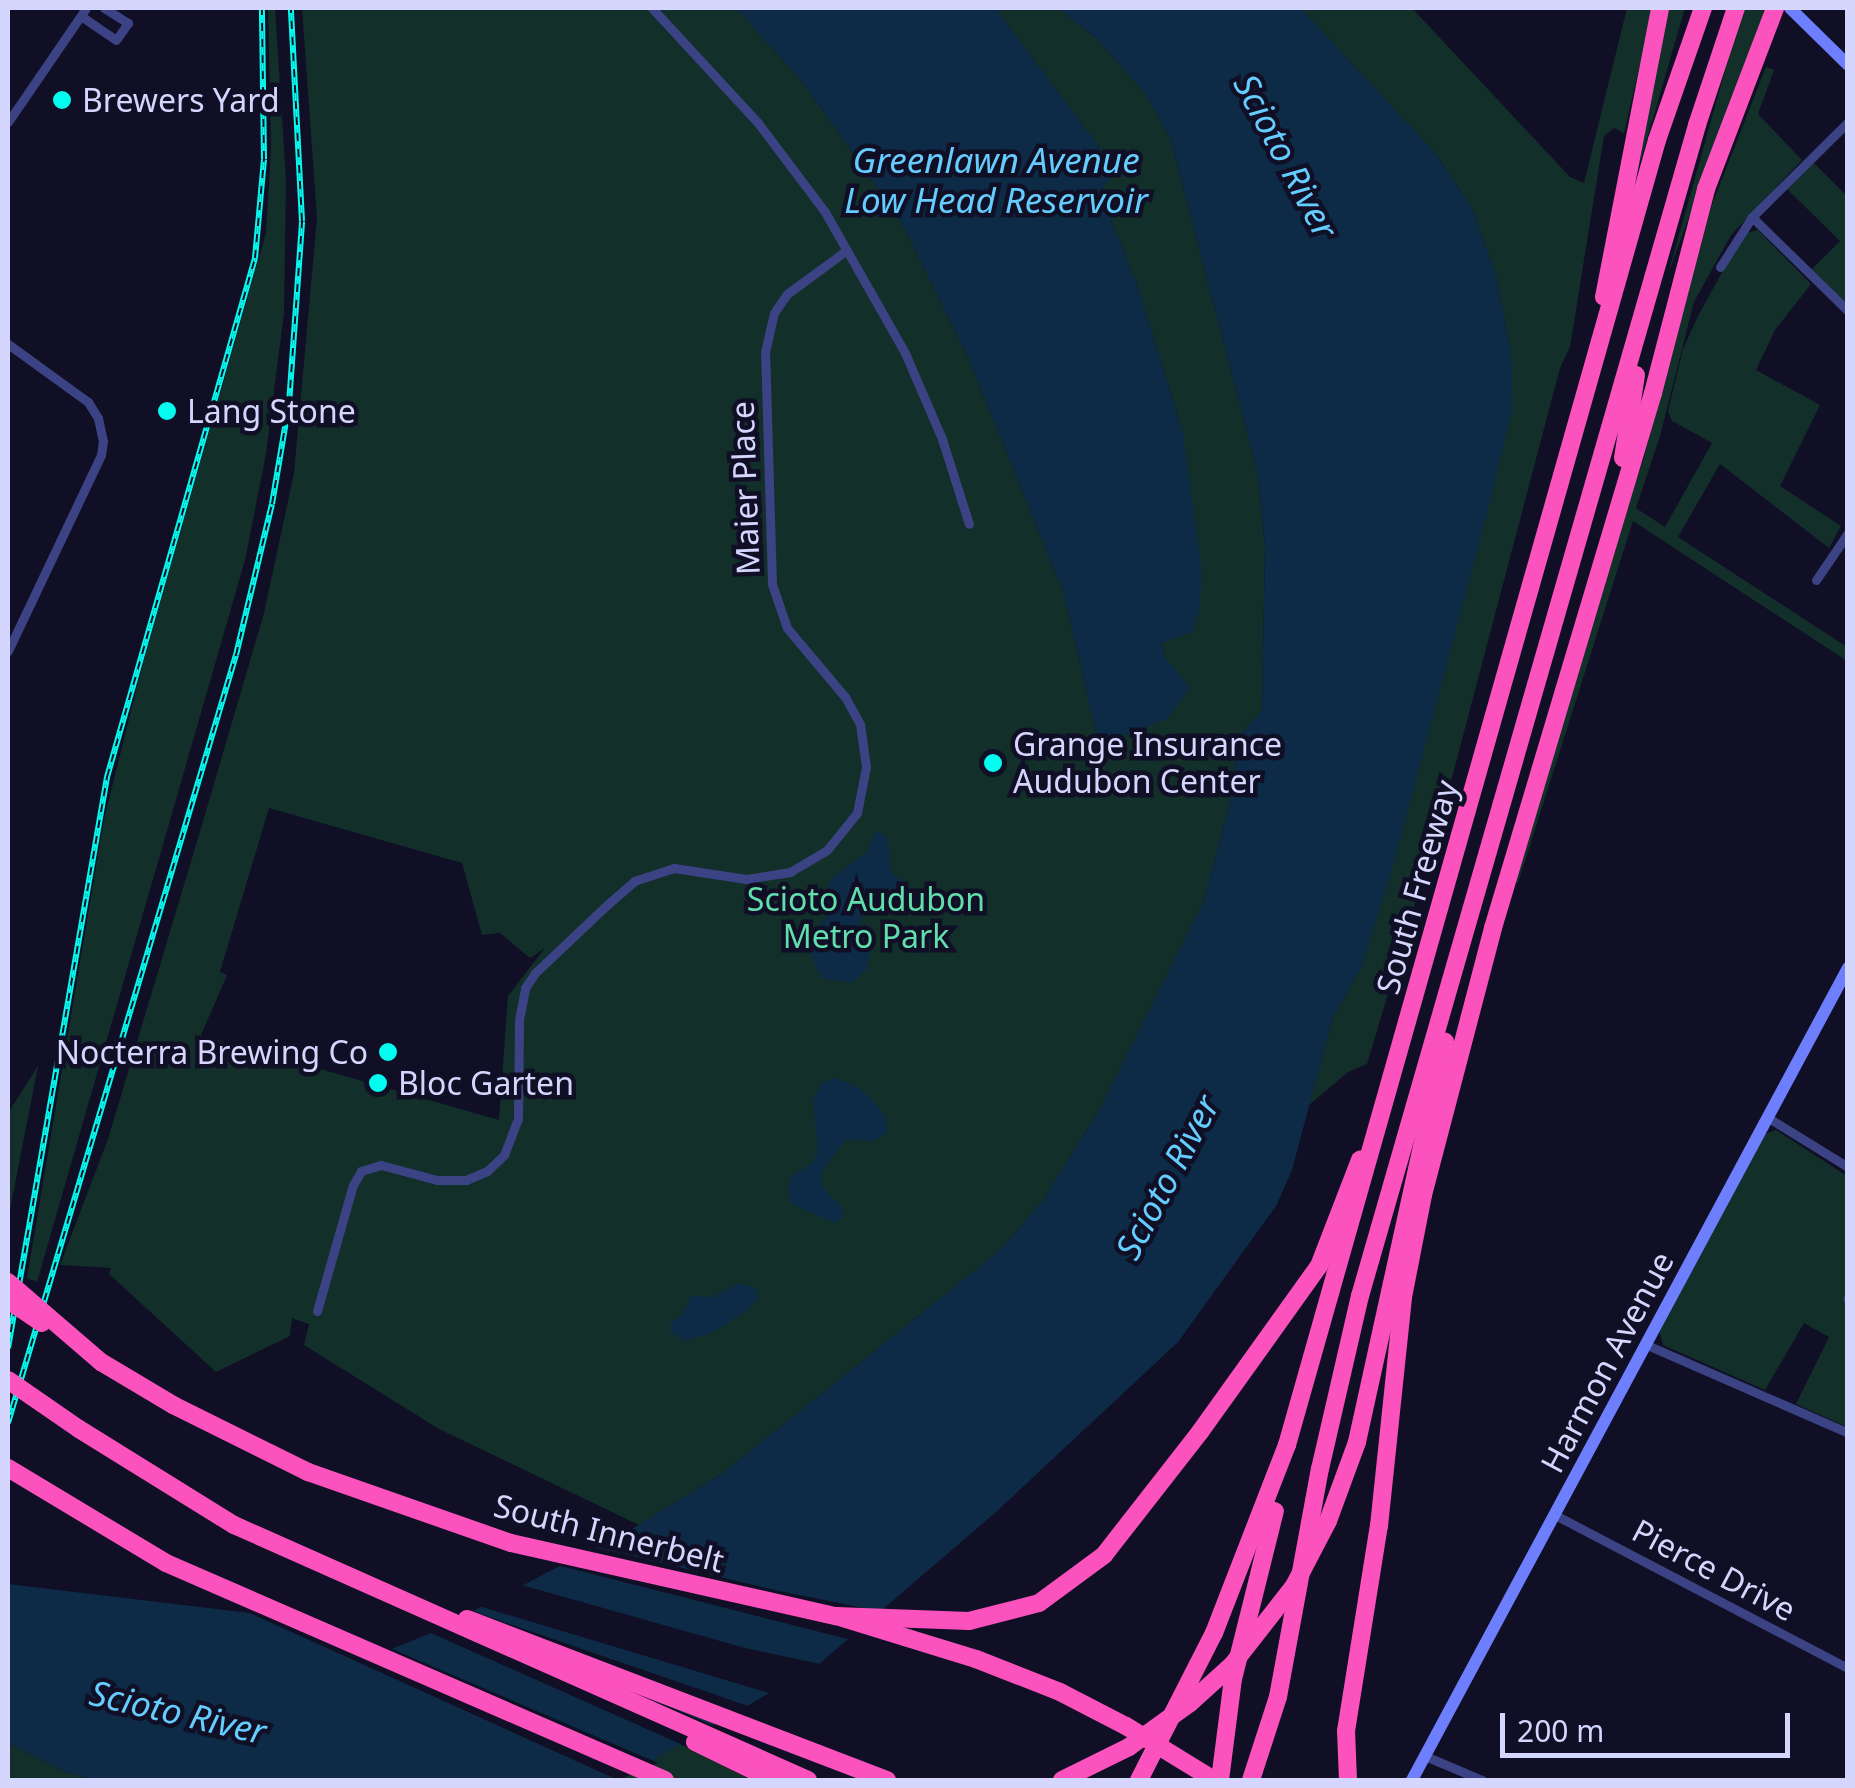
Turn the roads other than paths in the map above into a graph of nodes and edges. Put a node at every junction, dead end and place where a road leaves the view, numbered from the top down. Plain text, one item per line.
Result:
1 (104, 8) edge
2 (652, 8) edge
3 (1660, 8) edge
4 (1704, 8) edge
5 (1736, 8) edge
6 (1775, 8) edge
7 (1790, 8) edge
8 (84, 12) edge
9 (1848, 65) edge
10 (8, 122) edge
11 (1848, 122) edge
12 (1752, 218) junction
13 (847, 250) junction
14 (1720, 268) dead end
15 (1650, 288) junction
16 (1848, 311) edge
17 (8, 344) edge
18 (1573, 439) junction
19 (1614, 512) junction
20 (969, 524) dead end
21 (1846, 537) edge
22 (1816, 580) dead end
23 (8, 651) edge
24 (1484, 876) junction
25 (1848, 968) edge
26 (1412, 1014) junction
27 (1767, 1117) junction
28 (1848, 1167) edge
29 (8, 1282) edge
30 (8, 1300) edge
31 (316, 1311) dead end
32 (1647, 1344) junction
33 (101, 1362) junction
34 (8, 1380) edge
35 (1300, 1403) junction
36 (1848, 1433) edge
37 (8, 1468) edge
38 (1557, 1516) junction
39 (371, 1588) junction
40 (836, 1616) junction
41 (1848, 1668) edge
42 (616, 1697) junction
43 (1425, 1756) junction
44 (1143, 1774) edge
45 (665, 1780) edge
46 (773, 1780) edge
47 (808, 1780) edge
48 (886, 1780) edge
49 (1062, 1780) edge
50 (1217, 1780) edge
51 (1251, 1780) edge
52 (1348, 1780) edge
53 (1412, 1780) edge
54 (1482, 1780) edge

1 - 8 street
2 - 13 street
3 - 18 highway
4 - 18 highway, South Freeway
5 - 15 highway, South Freeway
6 - 19 highway
7 - 9 main road
8 - 10 street
11 - 12 street
12 - 14 street
12 - 16 street
13 - 20 street
13 - 31 street, Maier Place
15 - 19 highway
15 - 24 highway, South Freeway
17 - 23 street
18 - 26 highway, South Freeway
19 - 52 highway
21 - 22 street
24 - 49 highway, bridge
24 - 51 highway, South Freeway
25 - 27 main road, Harmon Avenue
26 - 35 highway, South Freeway
26 - 40 highway, bridge
27 - 28 street
27 - 32 main road, Harmon Avenue
29 - 33 highway, bridge
30 - 33 highway, South Innerbelt, bridge
32 - 36 street
32 - 38 main road, Harmon Avenue
33 - 40 highway, South Innerbelt
34 - 39 highway, bridge
35 - 44 highway, South Freeway
35 - 50 highway
37 - 45 highway
38 - 41 street, Pierce Drive
38 - 43 main road, Harmon Avenue
39 - 42 highway
39 - 48 highway
40 - 50 highway, South Innerbelt, bridge
42 - 46 highway
42 - 47 highway
43 - 53 main road, Harmon Avenue
43 - 54 street

